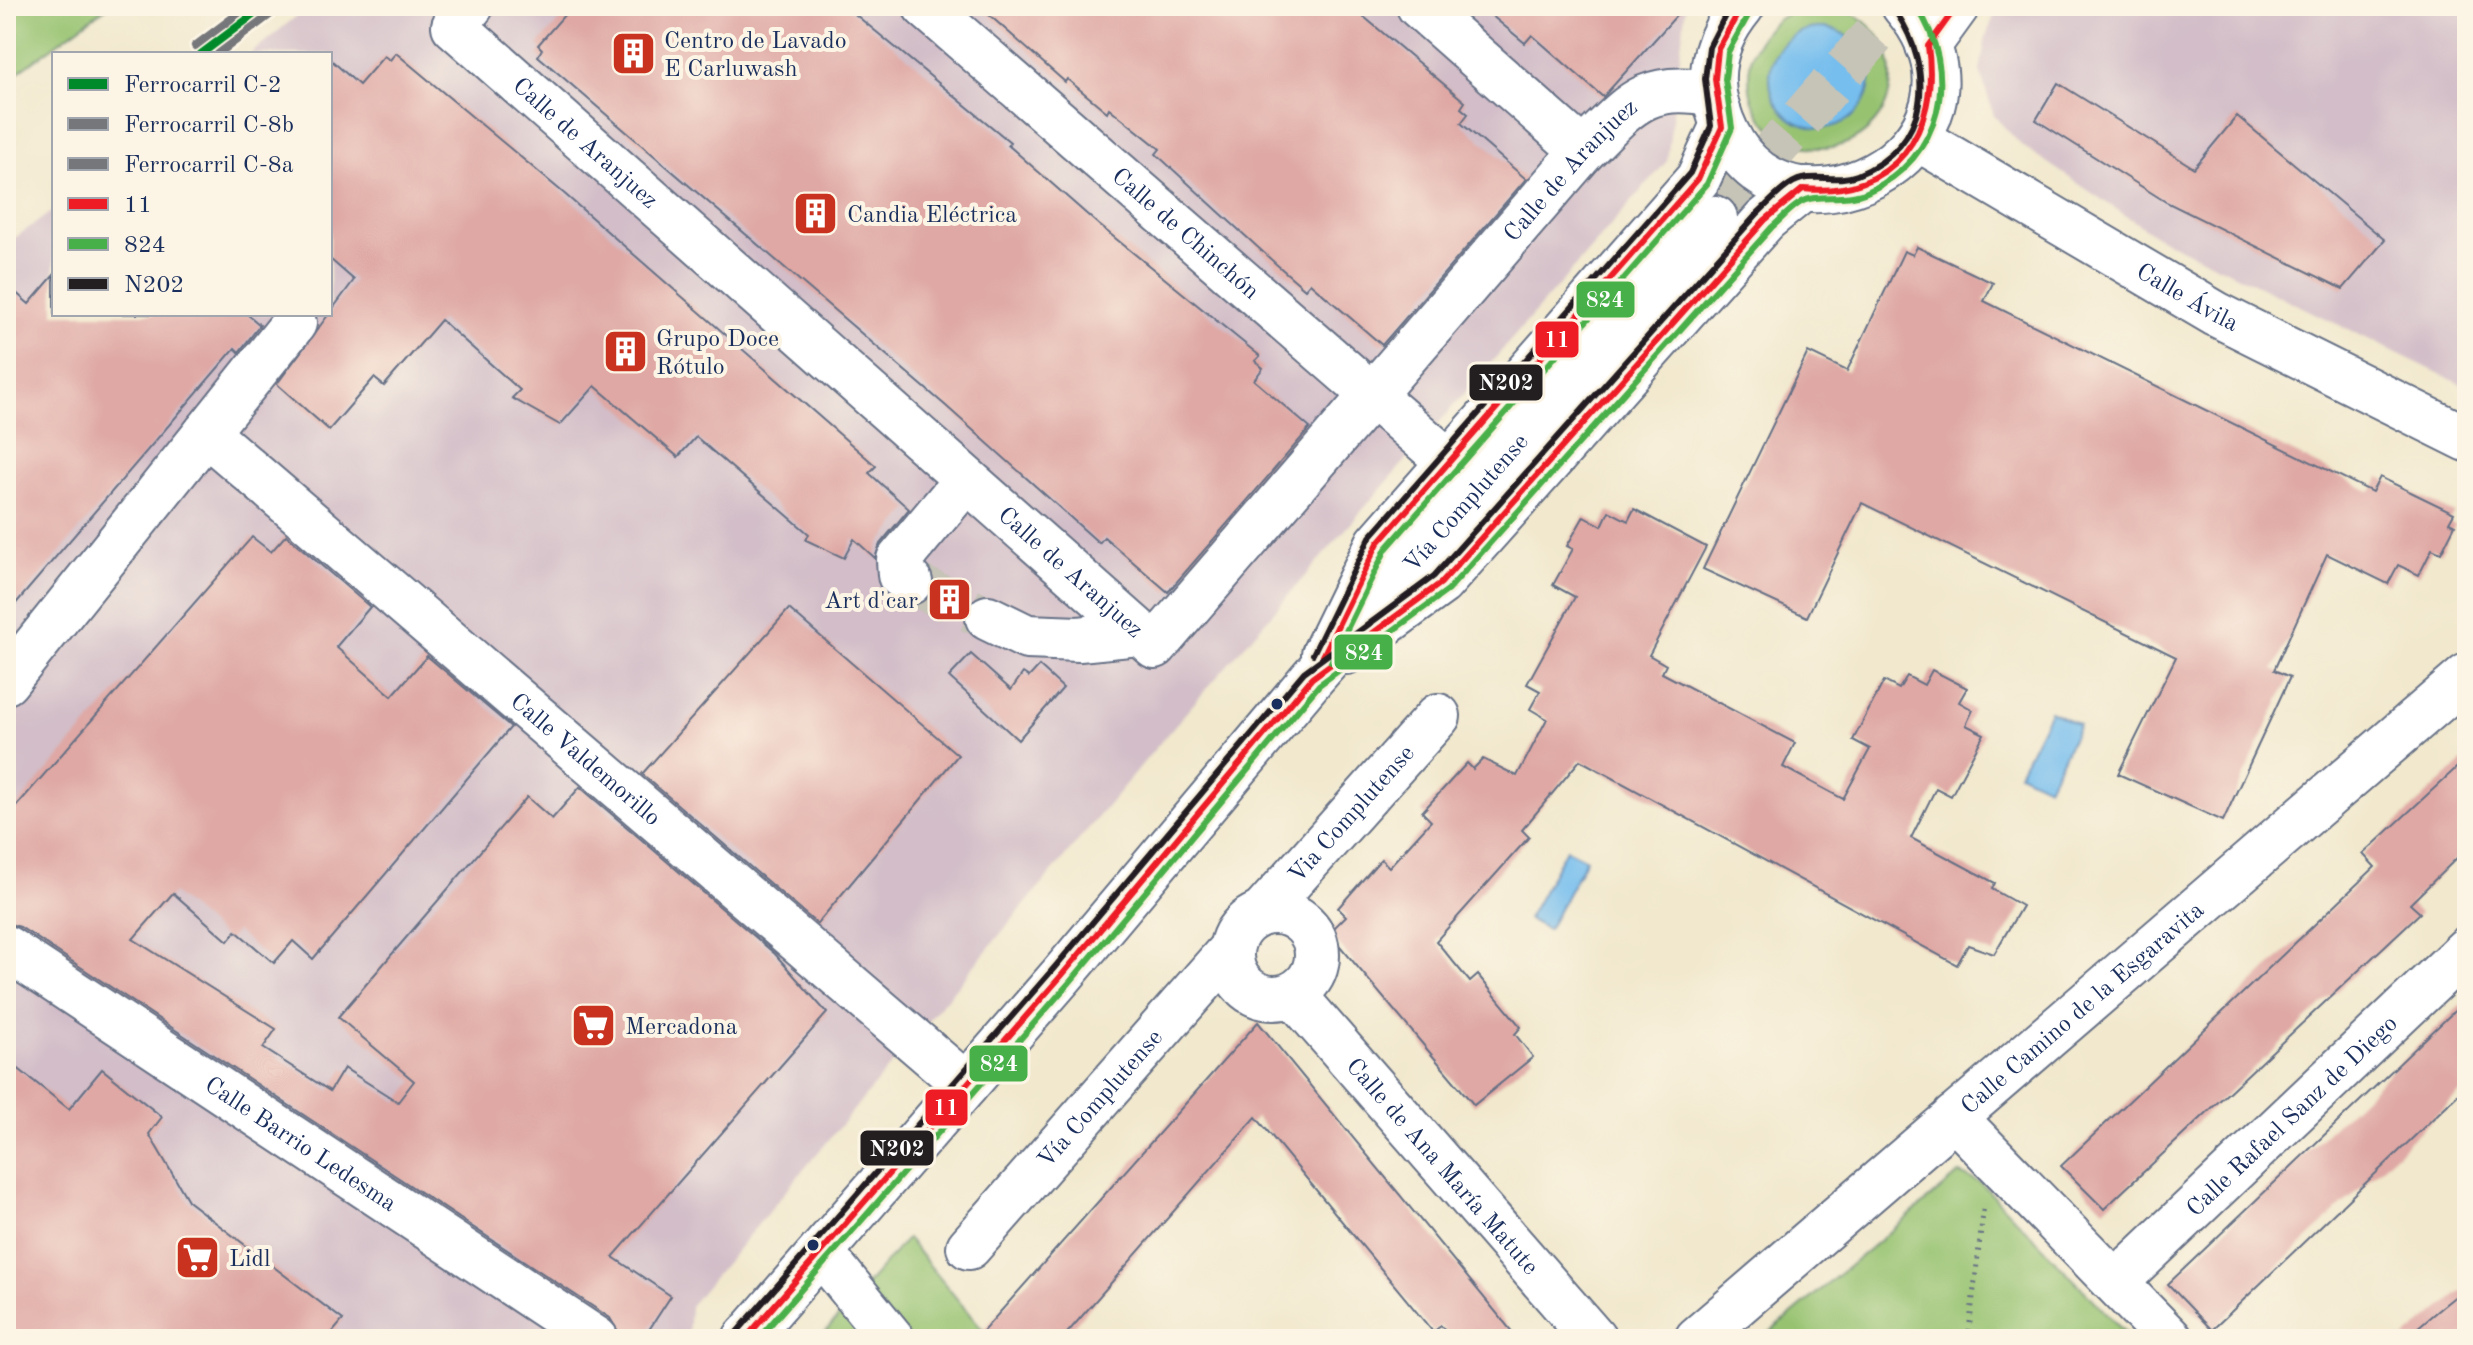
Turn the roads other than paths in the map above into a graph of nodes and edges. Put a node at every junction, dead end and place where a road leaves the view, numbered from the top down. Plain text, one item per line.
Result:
1 (925, 6) edge
2 (1419, 6) edge
3 (1742, 6) edge
4 (1904, 6) edge
5 (1957, 6) edge
6 (462, 16) edge
7 (1928, 46) junction
8 (1718, 110) junction
9 (1917, 138) junction
10 (1583, 151) junction
11 (1803, 189) junction
12 (1715, 218) tunnel mouth
13 (294, 323) dead end
14 (1373, 397) junction
15 (206, 433) junction
16 (2467, 439) edge
17 (1448, 461) junction
18 (966, 480) junction
19 (910, 582) dead end
20 (988, 618) tunnel mouth
21 (1139, 633) junction
22 (2467, 676) edge
23 (1312, 678) junction
24 (6, 682) edge
25 (1438, 716) dead end
26 (1263, 912) junction
27 (6, 948) edge
28 (2467, 949) edge
29 (1230, 950) junction
30 (1293, 994) junction
31 (966, 1085) junction
32 (1954, 1117) junction
33 (969, 1247) dead end
34 (821, 1252) junction
35 (2116, 1282) junction
36 (596, 1339) edge
37 (745, 1339) edge
38 (892, 1339) edge
39 (1594, 1339) edge
40 (1697, 1339) edge
41 (2170, 1339) edge

1 - 14 street, Calle de Chinchón
2 - 10 street
3 - 8 street
4 - 7 street
5 - 7 street
6 - 18 street, Calle de Aranjuez
7 - 9 street
8 - 10 street, Calle de Aranjuez
8 - 11 street
8 - 17 street, Vía Complutense
9 - 11 street
9 - 16 street, Calle Ávila
10 - 14 street, Calle de Aranjuez
11 - 23 street, Vía Complutense
12 - 23 street, Vía Complutense
13 - 15 street
14 - 17 street, Calle de Chinchón
14 - 21 street, Calle de Aranjuez
15 - 24 street
15 - 31 street, Calle Valdemorillo
17 - 23 street, Vía Complutense
18 - 19 street
18 - 21 street, Calle de Aranjuez
20 - 21 street
22 - 32 street, Calle Camino de la Esgaravita
23 - 31 street, Vía Complutense
25 - 26 street, Via Complutense
26 - 29 street
26 - 30 street
27 - 36 street, Calle Barrio Ledesma
28 - 35 street, Calle Rafael Sanz de Diego
29 - 30 street
29 - 33 street, Vía Complutense
30 - 39 street, Calle de Ana María Matute
31 - 34 street, Vía Complutense
32 - 35 street
32 - 40 street, Calle Camino de la Esgaravita
34 - 37 street, Vía Complutense
34 - 38 street
35 - 41 street

